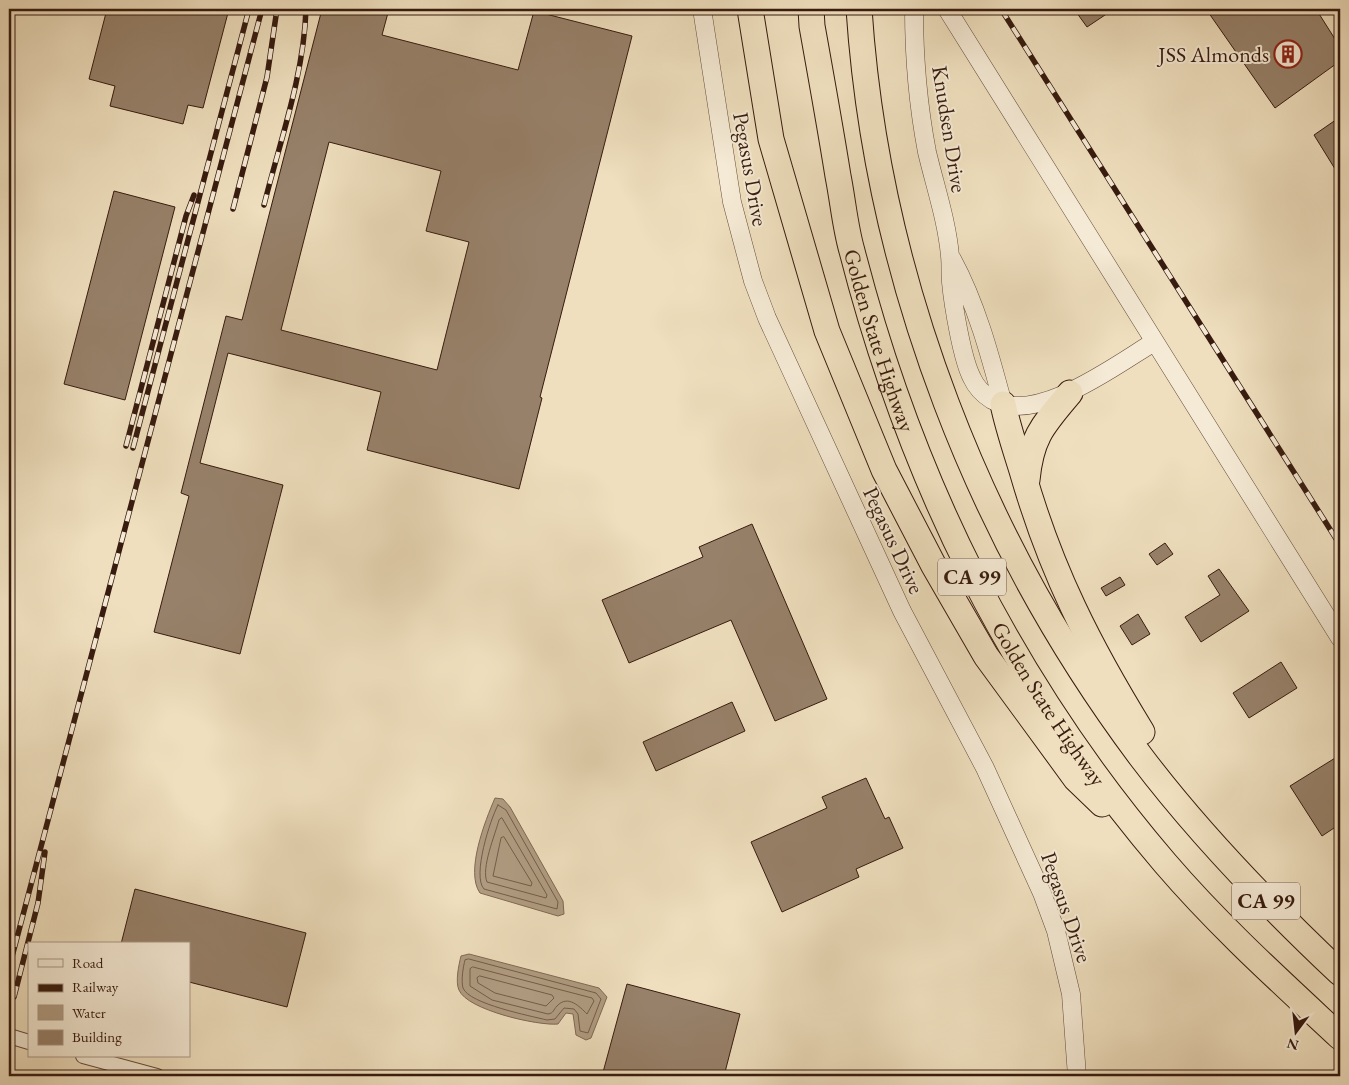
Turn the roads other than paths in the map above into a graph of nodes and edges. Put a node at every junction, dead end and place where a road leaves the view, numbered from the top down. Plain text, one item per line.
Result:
1 (702, 9) edge
2 (750, 9) edge
3 (811, 9) edge
4 (860, 9) edge
5 (946, 9) edge
6 (914, 10) edge
7 (950, 255) junction
8 (1154, 342) junction
9 (1070, 393) junction
10 (1003, 404) junction
11 (1027, 487) junction
12 (1340, 638) edge
13 (1196, 825) junction
14 (1167, 865) junction
15 (1340, 973) edge
16 (9, 1036) edge
17 (1340, 1037) edge
18 (28, 1042) edge
19 (90, 1058) edge
20 (158, 1076) edge
21 (1077, 1076) edge

1 - 21 street, Pegasus Drive
2 - 14 highway
3 - 14 highway, Golden State Highway / CA 99
4 - 13 highway, Golden State Highway / CA 99
5 - 8 street
6 - 7 street, Knudsen Drive
7 - 10 street, Knudsen Drive
7 - 10 street, Knudsen Drive
8 - 9 street
8 - 12 street
9 - 10 street
9 - 11 highway
10 - 11 highway
11 - 13 highway
13 - 15 highway, Golden State Highway / CA 99
14 - 17 highway, Golden State Highway / CA 99
16 - 18 street
19 - 20 street

